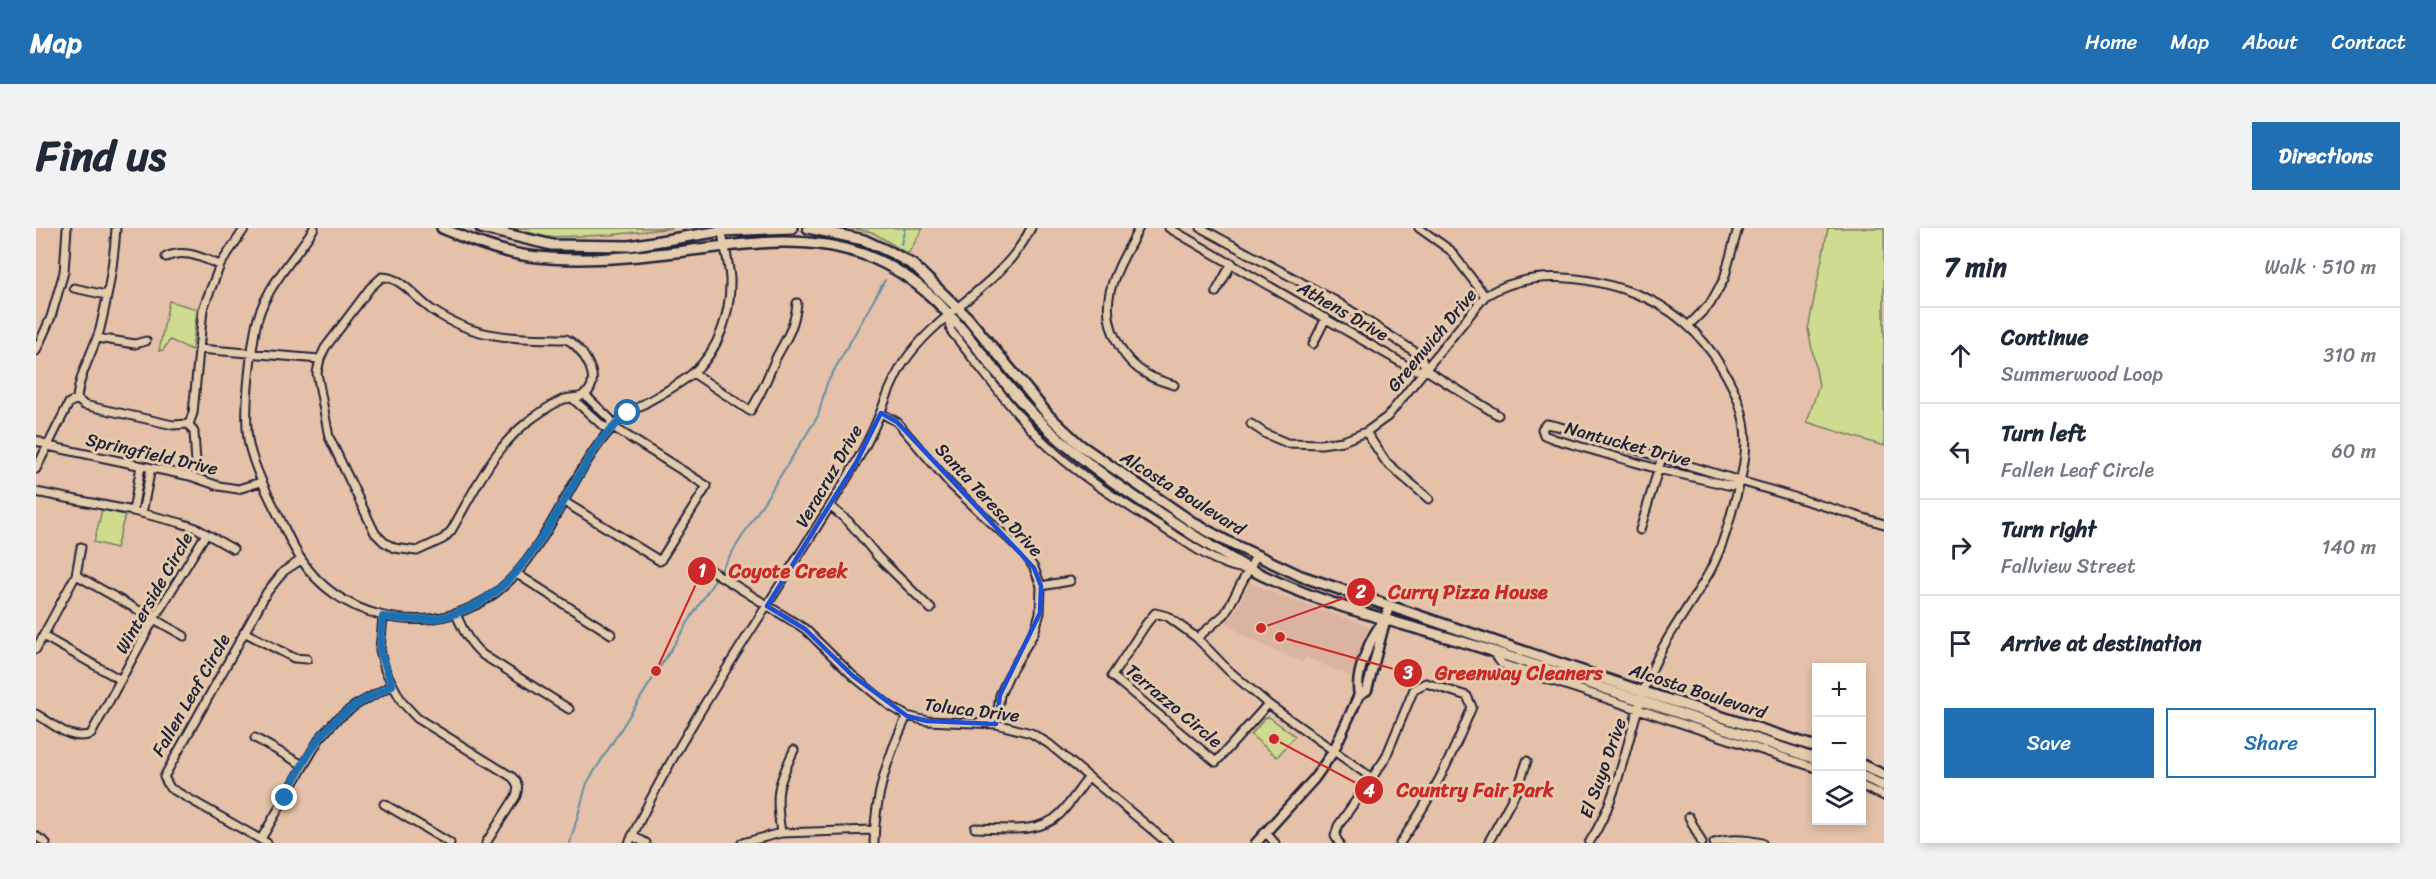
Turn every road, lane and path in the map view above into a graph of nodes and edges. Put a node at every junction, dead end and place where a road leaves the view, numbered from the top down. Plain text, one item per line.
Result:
1 (67, 228) edge
2 (116, 228) edge
3 (245, 228) edge
4 (314, 228) edge
5 (442, 228) edge
6 (481, 228) edge
7 (792, 228) edge
8 (808, 228) edge
9 (1031, 228) edge
10 (1139, 228) edge
11 (1169, 228) edge
12 (1201, 228) edge
13 (1738, 228) edge
14 (1424, 229) edge
15 (721, 230) edge
16 (724, 246) junction
17 (166, 257) dead end
18 (1232, 263) junction
19 (220, 265) junction
20 (74, 288) dead end
21 (1216, 292) dead end
22 (106, 295) junction
23 (1485, 296) junction
24 (797, 303) dead end
25 (956, 306) junction
26 (948, 314) junction
27 (1326, 318) junction
28 (1688, 326) junction
29 (97, 338) junction
30 (146, 341) dead end
31 (1313, 344) dead end
32 (200, 348) junction
33 (36, 351) edge
34 (252, 352) junction
35 (320, 359) junction
36 (1426, 370) junction
37 (693, 373) junction
38 (1174, 385) dead end
39 (584, 394) junction
40 (77, 399) junction
41 (573, 399) junction
42 (880, 413) junction
43 (1498, 415) dead end
44 (189, 424) junction
45 (1251, 424) dead end
46 (613, 427) junction
47 (1366, 432) junction
48 (36, 440) edge
49 (1610, 442) junction
50 (48, 446) junction
51 (1606, 455) junction
52 (1662, 457) junction
53 (196, 463) dead end
54 (141, 466) junction
55 (151, 468) junction
56 (36, 469) edge
57 (1659, 469) junction
58 (261, 482) junction
59 (1741, 483) junction
60 (36, 492) edge
61 (1429, 499) dead end
62 (564, 501) junction
63 (830, 506) junction
64 (133, 511) junction
65 (142, 513) junction
66 (1884, 524) edge
67 (1640, 530) dead end
68 (206, 534) junction
69 (81, 547) dead end
70 (233, 549) dead end
71 (1256, 556) junction
72 (301, 560) junction
73 (709, 569) dead end
74 (1250, 569) junction
75 (517, 574) junction
76 (76, 575) junction
77 (1070, 581) dead end
78 (1041, 586) junction
79 (767, 606) junction
80 (1389, 606) junction
81 (931, 609) dead end
82 (456, 614) junction
83 (383, 617) junction
84 (154, 619) junction
85 (1385, 619) junction
86 (244, 632) junction
87 (611, 634) dead end
88 (43, 636) junction
89 (184, 636) dead end
90 (1197, 638) junction
91 (36, 649) edge
92 (307, 659) dead end
93 (121, 680) junction
94 (392, 685) junction
95 (1644, 692) junction
96 (1268, 704) junction
97 (1640, 705) junction
98 (569, 709) dead end
99 (36, 714) edge
100 (907, 716) junction
101 (996, 724) junction
102 (255, 738) dead end
103 (1812, 746) edge
104 (794, 750) dead end
105 (1333, 752) junction
106 (1812, 758) edge
107 (1527, 761) dead end
108 (303, 765) junction
109 (1812, 767) edge
110 (1866, 767) edge
111 (1884, 775) edge
112 (1089, 777) junction
113 (1372, 778) junction
114 (1866, 778) edge
115 (1884, 786) edge
116 (1866, 788) edge
117 (1884, 796) edge
118 (384, 804) dead end
119 (1689, 817) dead end
120 (975, 828) dead end
121 (874, 830) junction
122 (781, 833) junction
123 (1266, 833) junction
124 (36, 836) edge
125 (631, 840) edge
126 (264, 841) edge
127 (46, 843) edge
128 (450, 843) edge
129 (486, 843) edge
130 (646, 843) edge
131 (742, 843) edge
132 (874, 843) edge
133 (1168, 843) edge
134 (1256, 843) edge
135 (1275, 843) edge
136 (1338, 843) edge
137 (1400, 843) edge
138 (1488, 843) edge
139 (1589, 843) edge
140 (1702, 843) edge
141 (1714, 843) edge
142 (1762, 843) edge

1 - 33 street
2 - 22 street
3 - 19 street
4 - 34 street
5 - 16 main road, Alcosta Boulevard
6 - 15 main road
7 - 15 main road
8 - 25 main road, Alcosta Boulevard
9 - 25 street, Veracruz Drive
10 - 38 street
11 - 18 street, Athens Drive
12 - 36 street, Athens Drive
13 - 28 street
14 - 23 street
15 - 16 street
16 - 26 main road, Alcosta Boulevard
16 - 37 street
17 - 19 street
18 - 21 street
18 - 27 street, Athens Drive
19 - 32 street
20 - 22 street
22 - 29 street
23 - 28 street, Greenwich Drive
23 - 36 street, Greenwich Drive
24 - 37 street
25 - 26 street, Veracruz Drive
25 - 71 main road, Alcosta Boulevard
26 - 42 street, Veracruz Drive
26 - 74 main road, Alcosta Boulevard
27 - 31 street
27 - 36 street, Athens Drive
28 - 59 street, Greenwich Drive
29 - 30 street
29 - 40 street
32 - 34 street
32 - 44 street
34 - 35 street
34 - 58 street
35 - 39 street
35 - 41 street
36 - 43 street
36 - 47 street, Greenwich Drive
37 - 46 street
39 - 41 street
39 - 46 street
40 - 44 street
40 - 50 street
41 - 46 street
42 - 63 street, Veracruz Drive
42 - 78 street, Santa Teresa Drive
44 - 53 street
45 - 47 street, Greenwich Drive
46 - 62 street
46 - 62 street
47 - 61 street
48 - 50 street, Springfield Drive
49 - 51 street
49 - 51 street, Nantucket Drive
49 - 52 street, Nantucket Drive
50 - 54 street, Springfield Drive
50 - 56 street
51 - 57 street, Nantucket Drive
52 - 57 street
52 - 59 street, Nantucket Drive
54 - 55 street, Springfield Drive
54 - 64 street
55 - 58 street, Springfield Drive
55 - 65 street
57 - 59 street, Nantucket Drive
57 - 67 street
58 - 72 street
59 - 66 street, Nantucket Drive
59 - 95 street, Greenwich Drive
60 - 64 street, Winterside Circle
62 - 75 street
63 - 79 street, Veracruz Drive
63 - 81 street
64 - 65 street, Winterside Circle
65 - 68 street, Winterside Circle
68 - 70 street
68 - 84 street, Winterside Circle
69 - 76 street
71 - 74 street
71 - 80 main road, Alcosta Boulevard
72 - 83 street
72 - 86 street, Fallen Leaf Circle
73 - 79 street, Toluca Drive
74 - 85 main road, Alcosta Boulevard
74 - 90 street
75 - 82 street
75 - 87 street
76 - 84 street
76 - 88 street
77 - 78 street
78 - 101 street, Santa Teresa Drive
79 - 100 street, Toluca Drive
79 - 125 street, Veracruz Drive
80 - 85 street
80 - 95 main road, Alcosta Boulevard
82 - 83 street
82 - 98 street
83 - 94 street
84 - 89 street
84 - 93 street, Winterside Circle
85 - 97 main road, Alcosta Boulevard
85 - 105 street
86 - 92 street
86 - 126 street, Fallen Leaf Circle
88 - 91 street
88 - 93 street
90 - 96 street, Terrazzo Circle
90 - 96 street, Terrazzo Circle
93 - 99 street, Winterside Circle
94 - 108 street
94 - 129 street
95 - 97 street, Greenwich Drive
95 - 103 main road, Alcosta Boulevard
96 - 105 street, Terrazzo Circle
97 - 106 main road, Alcosta Boulevard
97 - 109 street, Alcosta Boulevard
97 - 139 street, El Suyo Drive
100 - 101 street, Toluca Drive
100 - 121 street
101 - 112 street, Toluca Drive
102 - 108 street
104 - 122 street
105 - 113 street, Terrazzo Circle
105 - 123 street
107 - 138 street
108 - 126 street
110 - 111 main road
112 - 120 street
112 - 133 street, Toluca Drive
113 - 136 street
113 - 137 street
114 - 115 main road
116 - 117 street
118 - 128 street
119 - 140 street
121 - 122 street
121 - 132 street
122 - 131 street
123 - 134 street
123 - 135 street
124 - 127 street
125 - 130 street
141 - 142 street

